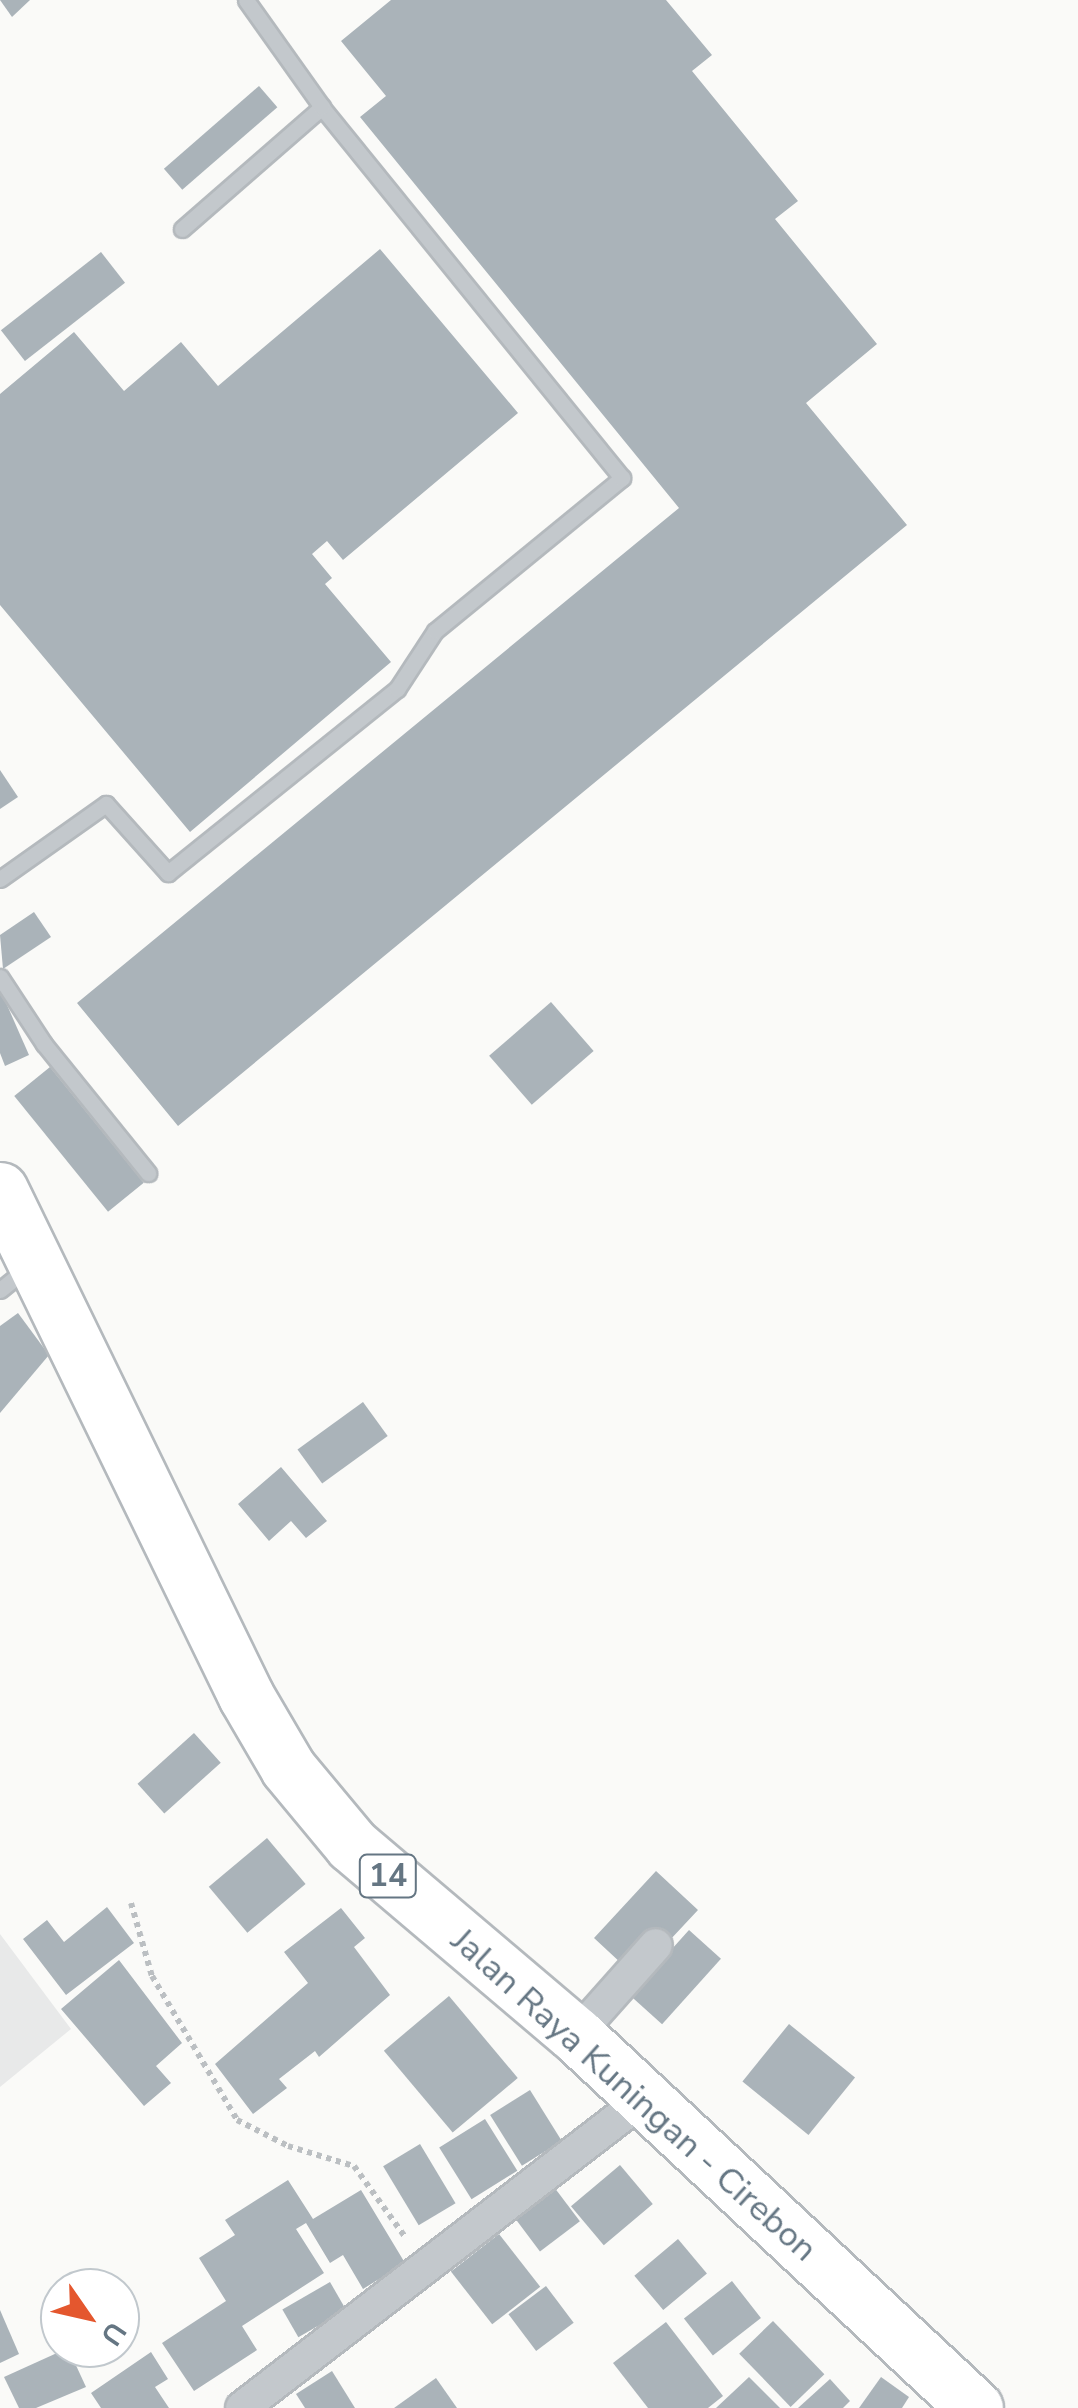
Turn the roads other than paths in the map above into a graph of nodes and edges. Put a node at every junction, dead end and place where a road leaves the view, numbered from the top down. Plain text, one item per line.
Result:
1 (246, 0) edge
2 (322, 107) junction
3 (182, 229) dead end
4 (0, 880) edge
5 (0, 977) edge
6 (148, 1173) dead end
7 (0, 1191) edge
8 (18, 1275) edge
9 (656, 1945) dead end
10 (576, 2035) junction
11 (644, 2098) junction
12 (242, 2408) edge
13 (975, 2408) edge

1 - 2 lane
2 - 3 lane
2 - 4 lane
5 - 6 lane
7 - 8 highway, Jalan Raya Kuningan - Cirebon / 14
8 - 10 highway, Jalan Raya Kuningan - Cirebon / 14
9 - 10 street
10 - 11 highway, Jalan Raya Kuningan - Cirebon / 14
11 - 12 street
11 - 13 highway, Jalan Raya Kuningan - Cirebon / 14

